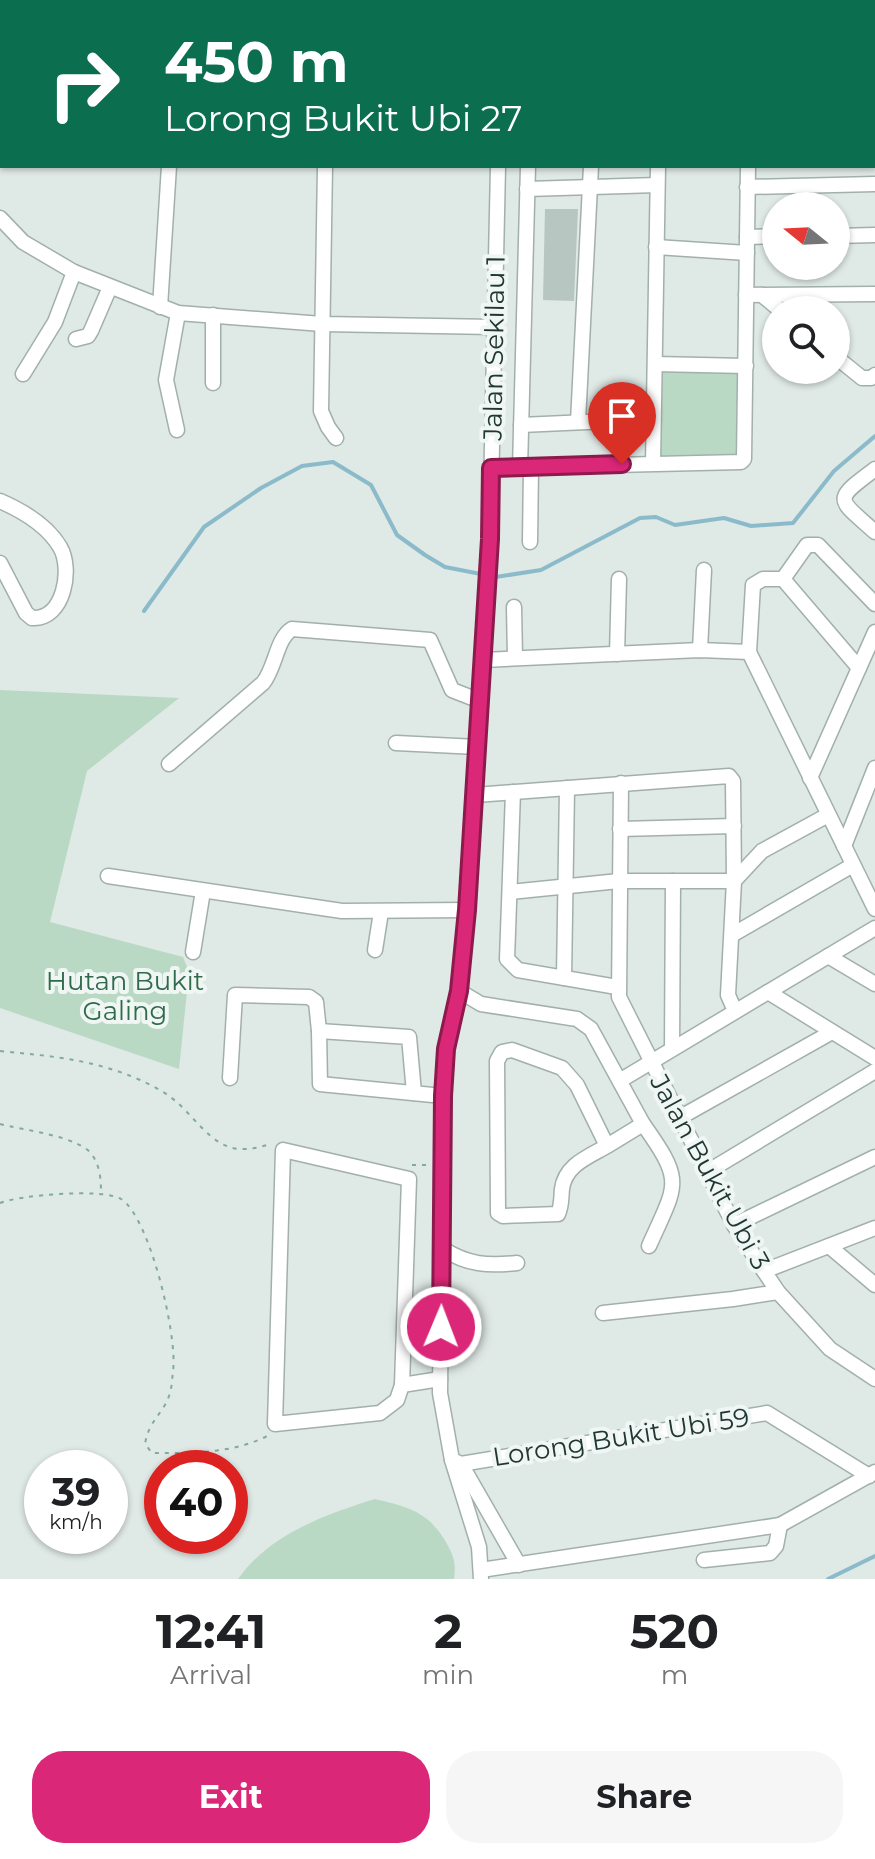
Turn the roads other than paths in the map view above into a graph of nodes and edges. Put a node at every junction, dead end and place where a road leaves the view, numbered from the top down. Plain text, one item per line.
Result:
1 (169, 168) edge
2 (325, 168) edge
3 (498, 168) edge
4 (528, 168) edge
5 (591, 168) edge
6 (658, 168) edge
7 (748, 168) edge
8 (875, 184) edge
9 (657, 185) junction
10 (590, 187) junction
11 (747, 187) junction
12 (527, 189) junction
13 (0, 218) edge
14 (875, 235) edge
15 (762, 236) edge
16 (850, 236) edge
17 (747, 237) junction
18 (656, 247) junction
19 (747, 253) junction
20 (74, 272) junction
21 (110, 287) junction
22 (875, 294) edge
23 (754, 295) junction
24 (762, 300) edge
25 (160, 307) junction
26 (178, 313) junction
27 (213, 315) junction
28 (322, 324) junction
29 (494, 327) junction
30 (76, 339) dead end
31 (655, 364) junction
32 (746, 366) junction
33 (850, 368) edge
34 (23, 374) dead end
35 (871, 377) edge
36 (213, 383) dead end
37 (653, 419) junction
38 (578, 422) junction
39 (521, 425) junction
40 (177, 430) dead end
41 (336, 438) dead end
42 (653, 463) junction
43 (491, 468) junction
44 (525, 468) junction
45 (875, 469) edge
46 (0, 501) edge
47 (875, 532) edge
48 (530, 542) dead end
49 (0, 563) edge
50 (704, 570) dead end
51 (619, 579) dead end
52 (783, 579) junction
53 (875, 604) edge
54 (514, 607) dead end
55 (875, 632) edge
56 (700, 650) junction
57 (749, 652) junction
58 (617, 654) junction
59 (515, 658) junction
60 (483, 660) junction
61 (859, 668) junction
62 (480, 701) junction
63 (396, 743) dead end
64 (477, 747) junction
65 (169, 764) dead end
66 (875, 768) edge
67 (810, 778) junction
68 (621, 783) junction
69 (567, 788) junction
70 (513, 792) junction
71 (475, 795) junction
72 (828, 815) junction
73 (734, 826) junction
74 (620, 829) junction
75 (844, 846) junction
76 (853, 865) junction
77 (108, 876) dead end
78 (619, 881) junction
79 (673, 881) junction
80 (734, 881) junction
81 (566, 886) junction
82 (203, 891) junction
83 (510, 892) junction
84 (875, 909) edge
85 (467, 910) junction
86 (381, 912) junction
87 (875, 928) edge
88 (732, 935) junction
89 (375, 950) dead end
90 (193, 952) dead end
91 (828, 956) junction
92 (564, 978) junction
93 (875, 984) edge
94 (617, 987) junction
95 (459, 991) junction
96 (768, 992) junction
97 (735, 1011) junction
98 (319, 1031) junction
99 (832, 1032) junction
100 (672, 1049) junction
101 (875, 1058) edge
102 (650, 1063) junction
103 (875, 1071) edge
104 (230, 1078) dead end
105 (621, 1080) junction
106 (414, 1093) junction
107 (443, 1096) junction
108 (679, 1118) junction
109 (643, 1124) junction
110 (607, 1146) junction
111 (875, 1157) edge
112 (707, 1172) junction
113 (734, 1225) junction
114 (875, 1228) edge
115 (649, 1246) dead end
116 (829, 1246) junction
117 (443, 1249) junction
118 (517, 1263) dead end
119 (764, 1271) junction
120 (875, 1285) edge
121 (778, 1292) junction
122 (603, 1313) dead end
123 (440, 1379) junction
124 (875, 1379) edge
125 (402, 1385) junction
126 (456, 1462) junction
127 (872, 1474) edge
128 (780, 1525) junction
129 (704, 1560) dead end
130 (519, 1565) junction
131 (481, 1574) edge

1 - 25 street
2 - 28 street
3 - 29 street, Jalan Sekilau 1
4 - 12 street
5 - 10 street
6 - 9 street
7 - 11 street
8 - 11 street
9 - 10 street
9 - 18 street
10 - 12 street
10 - 38 street
11 - 17 street
12 - 39 street
13 - 20 street
14 - 16 street
15 - 17 street
17 - 19 street
18 - 19 street
18 - 31 street
19 - 23 street
20 - 21 street
20 - 34 street
21 - 25 street
21 - 30 street
22 - 23 street
23 - 24 street
23 - 32 street
25 - 26 street
26 - 27 street
26 - 40 street
27 - 28 street
27 - 36 street
28 - 29 street
28 - 41 street
29 - 43 street, Jalan Sekilau 1
31 - 32 street
31 - 37 street
32 - 42 street
33 - 35 street
37 - 38 street
37 - 42 street
38 - 39 street
39 - 44 street
42 - 44 street
43 - 44 street
43 - 60 street, Jalan Sekilau 1
44 - 48 street
45 - 47 street
46 - 49 street
50 - 56 street
51 - 58 street
52 - 53 street
52 - 57 street
52 - 61 street
54 - 59 street
55 - 61 street
56 - 57 street
56 - 58 street
57 - 67 street
58 - 59 street
59 - 60 street
60 - 62 street, Jalan Sekilau 1
61 - 67 street
62 - 64 street, Jalan Sekilau 1
62 - 65 street
63 - 64 street
64 - 71 street, Jalan Sekilau 1
66 - 75 street
67 - 72 street
68 - 69 street
68 - 73 street
68 - 74 street
69 - 70 street
69 - 81 street
70 - 71 street
70 - 83 street
71 - 85 street, Jalan Sekilau 1
72 - 75 street
72 - 80 street
73 - 74 street
73 - 80 street
74 - 78 street
75 - 76 street
76 - 84 street
76 - 88 street
77 - 82 street
78 - 79 street
78 - 81 street
78 - 94 street
79 - 80 street
79 - 100 street
80 - 88 street
81 - 83 street
81 - 92 street
82 - 86 street
82 - 90 street
83 - 92 street
85 - 86 street
85 - 95 street, Jalan Sekilau 1
86 - 89 street
87 - 91 street
88 - 97 street
91 - 93 street
91 - 96 street
92 - 94 street
94 - 102 street, Jalan Bukit Ubi 3
95 - 105 street
95 - 107 street, Jalan Sekilau 1
96 - 97 street
96 - 99 street
97 - 100 street
98 - 104 street
98 - 106 street
98 - 106 street
99 - 101 street
99 - 108 street
100 - 102 street
102 - 105 street
102 - 108 street, Jalan Bukit Ubi 3
103 - 112 street
105 - 109 street
106 - 107 street
107 - 117 street, Jalan Sekilau 1
108 - 112 street, Jalan Bukit Ubi 3
109 - 110 street
109 - 115 street
110 - 110 street
111 - 113 street
112 - 113 street, Jalan Bukit Ubi 3
113 - 119 street, Jalan Bukit Ubi 3
114 - 116 street
116 - 119 street
116 - 120 street
117 - 118 street
117 - 123 street, Jalan Sekilau 1
119 - 121 street, Jalan Bukit Ubi 3
121 - 122 street
121 - 124 street, Jalan Bukit Ubi 3
123 - 125 street
123 - 126 street, Jalan Sekilau 1
125 - 125 street
126 - 127 street, Lorong Bukit Ubi 59
126 - 130 street
126 - 131 street, Jalan Sekilau 1
127 - 128 street
128 - 129 street
128 - 130 street
130 - 131 street

